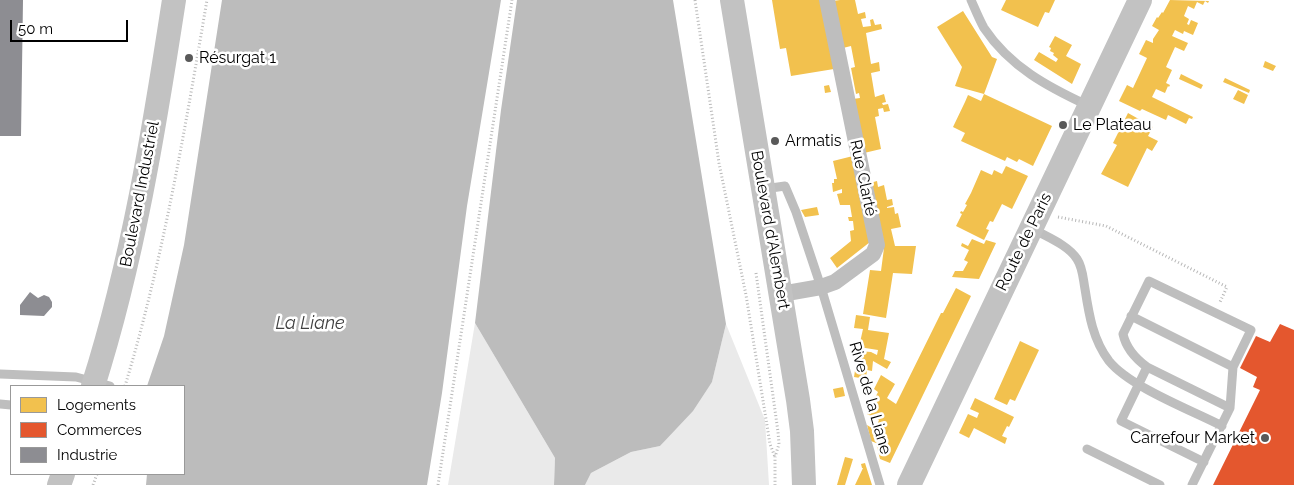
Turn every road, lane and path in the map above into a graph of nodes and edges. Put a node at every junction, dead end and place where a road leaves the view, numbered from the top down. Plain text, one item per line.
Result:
1 (174, 0) edge
2 (190, 0) edge
3 (207, 0) edge
4 (512, 0) edge
5 (695, 0) edge
6 (732, 0) edge
7 (827, 0) edge
8 (971, 0) edge
9 (1140, 0) edge
10 (1089, 107) junction
11 (774, 188) junction
12 (1034, 221) junction
13 (755, 265) dead end
14 (821, 287) junction
15 (781, 294) junction
16 (1223, 295) dead end
17 (1131, 316) junction
18 (1147, 367) junction
19 (1233, 367) junction
20 (0, 374) edge
21 (102, 385) edge
22 (125, 385) edge
23 (1139, 385) junction
24 (1230, 408) junction
25 (1222, 426) junction
26 (1087, 449) dead end
27 (775, 457) junction
28 (803, 460) junction
29 (1204, 462) junction
30 (438, 485) edge
31 (775, 485) edge
32 (798, 485) edge
33 (804, 485) edge
34 (880, 485) edge
35 (909, 485) edge
36 (1160, 485) edge
37 (1192, 485) edge

1 - 21 street, Boulevard Industriel
2 - 21 street, Boulevard Industriel
3 - 22 path
4 - 30 path
5 - 27 path
6 - 11 street, Boulevard d'Alembert
7 - 14 street, Rue Clarté
8 - 10 lane
9 - 10 street, Route de Paris
10 - 12 street, Route de Paris
11 - 14 lane, Rive de la Liane
11 - 15 street, Boulevard d'Alembert
12 - 16 path
12 - 23 lane
12 - 35 street, Route de Paris
13 - 27 path
14 - 15 street, Rue Clarté
14 - 34 lane, Rive de la Liane
15 - 28 street, Boulevard d'Alembert
17 - 18 lane
17 - 19 lane
17 - 19 lane
18 - 23 lane
18 - 24 lane
19 - 24 lane
20 - 21 lane
23 - 25 lane
23 - 29 lane
24 - 25 lane
25 - 29 lane
26 - 36 lane
27 - 31 path
28 - 32 street, Boulevard d'Alembert
28 - 33 street, Boulevard d'Alembert
29 - 37 lane

